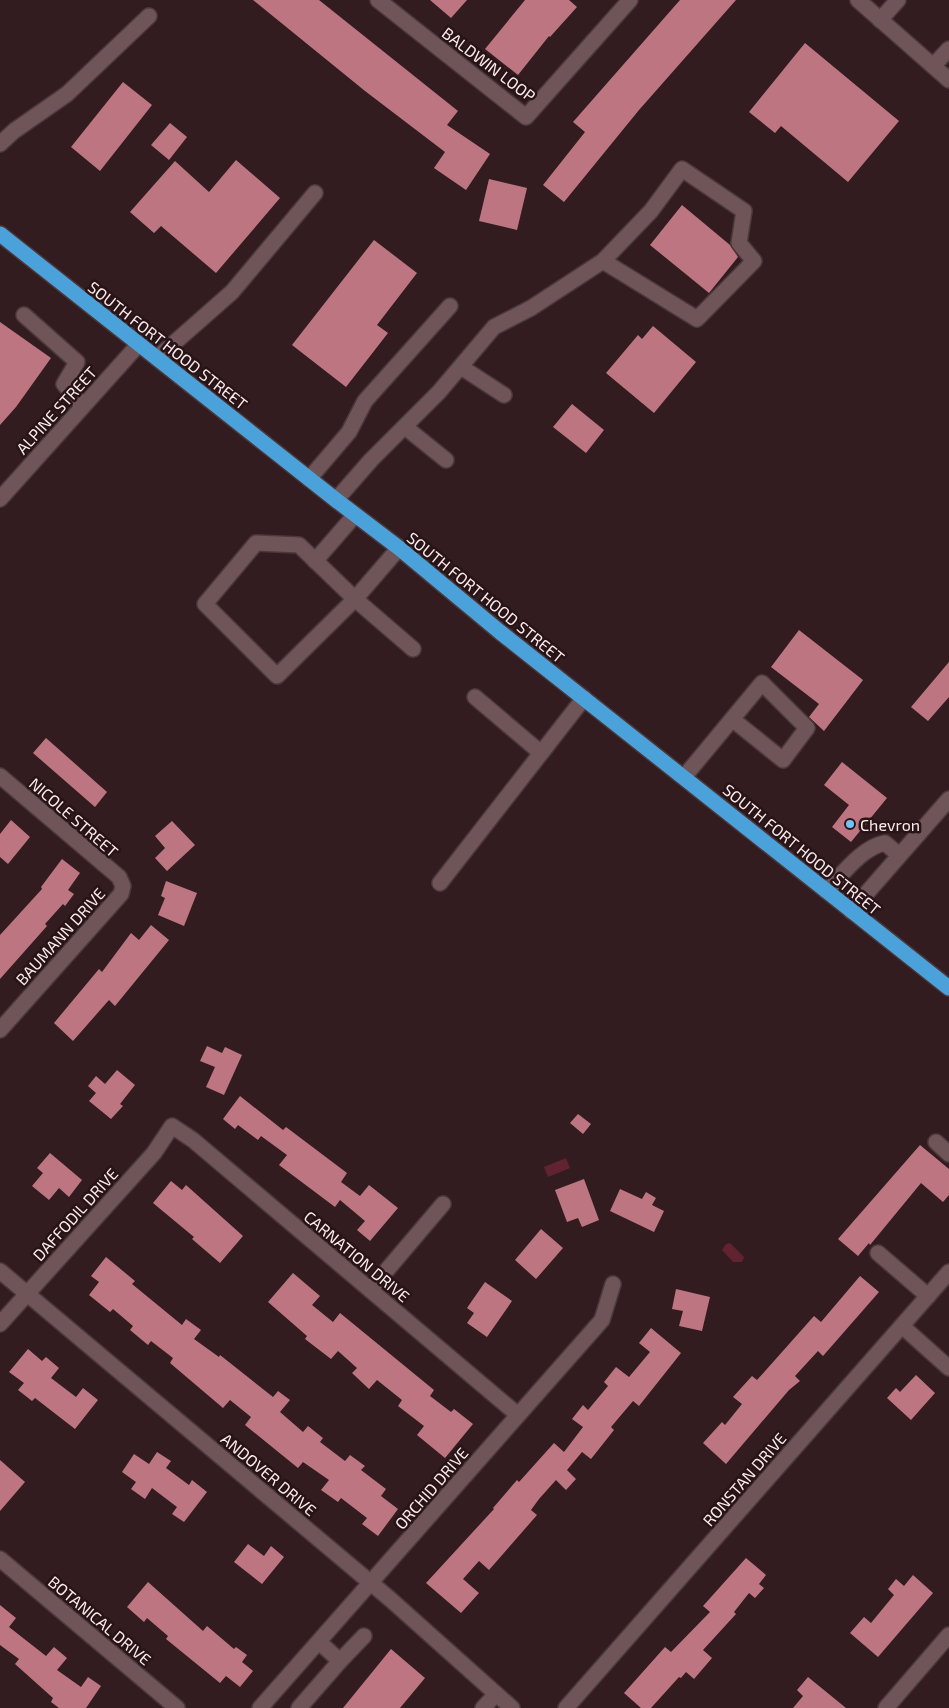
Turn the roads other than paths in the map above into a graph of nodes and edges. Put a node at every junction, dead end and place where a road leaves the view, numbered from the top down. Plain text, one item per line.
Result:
1 (378, 0) edge
2 (630, 0) edge
3 (858, 0) edge
4 (898, 0) edge
5 (149, 16) dead end
6 (880, 20) junction
7 (949, 49) edge
8 (933, 66) junction
9 (949, 80) edge
10 (0, 144) edge
11 (315, 193) dead end
12 (0, 234) edge
13 (603, 261) junction
14 (450, 306) dead end
15 (24, 314) dead end
16 (139, 344) junction
17 (157, 358) junction
18 (461, 367) junction
19 (504, 395) dead end
20 (83, 406) junction
21 (405, 426) junction
22 (446, 460) dead end
23 (309, 479) junction
24 (0, 499) edge
25 (336, 500) junction
26 (354, 515) junction
27 (399, 548) junction
28 (315, 561) junction
29 (355, 599) junction
30 (413, 649) dead end
31 (475, 697) dead end
32 (584, 698) junction
33 (732, 719) junction
34 (541, 753) junction
35 (0, 776) edge
36 (684, 777) junction
37 (949, 799) edge
38 (900, 855) junction
39 (440, 883) dead end
40 (123, 886) joint
41 (826, 891) junction
42 (851, 911) junction
43 (949, 988) edge
44 (0, 1030) edge
45 (172, 1126) joint
46 (936, 1142) dead end
47 (949, 1154) edge
48 (443, 1204) dead end
49 (878, 1253) dead end
50 (0, 1270) edge
51 (949, 1272) edge
52 (613, 1284) dead end
53 (370, 1290) junction
54 (27, 1293) junction
55 (928, 1296) junction
56 (0, 1324) edge
57 (902, 1326) junction
58 (949, 1368) edge
59 (518, 1415) junction
60 (0, 1560) edge
61 (370, 1583) junction
62 (949, 1635) edge
63 (364, 1636) dead end
64 (319, 1642) junction
65 (340, 1661) junction
66 (496, 1694) junction
67 (266, 1706) edge
68 (177, 1708) edge
69 (299, 1708) edge
70 (483, 1708) edge
71 (512, 1708) edge
72 (566, 1708) edge
73 (886, 1708) edge

1 - 2 street, BALDWIN LOOP
3 - 6 street
4 - 6 street
5 - 10 street
6 - 8 street
7 - 8 street
8 - 9 street
11 - 17 street
12 - 16 highway, SOUTH FORT HOOD STREET
13 - 13 street
13 - 18 street
14 - 23 street
15 - 20 street
16 - 17 highway, SOUTH FORT HOOD STREET
16 - 20 street, ALPINE STREET
17 - 23 highway, SOUTH FORT HOOD STREET
18 - 19 street
18 - 21 street
20 - 24 street, ALPINE STREET
21 - 22 street
21 - 25 street
23 - 25 highway, SOUTH FORT HOOD STREET
25 - 26 highway, SOUTH FORT HOOD STREET
26 - 27 highway, SOUTH FORT HOOD STREET
26 - 28 street
27 - 29 street
27 - 32 highway, SOUTH FORT HOOD STREET
28 - 29 street
28 - 29 street
29 - 30 street
31 - 34 street
32 - 34 street
32 - 36 highway, SOUTH FORT HOOD STREET
33 - 33 street
33 - 36 street
34 - 39 street
35 - 40 street, NICOLE STREET
36 - 41 highway, SOUTH FORT HOOD STREET
37 - 38 street
38 - 41 street
38 - 42 street
40 - 44 street, BAUMANN DRIVE
41 - 42 highway, SOUTH FORT HOOD STREET
42 - 43 highway, SOUTH FORT HOOD STREET
45 - 53 street, CARNATION DRIVE
45 - 54 street, DAFFODIL DRIVE
46 - 47 street
48 - 53 street
49 - 55 street
50 - 54 street, ANDOVER DRIVE
51 - 55 street, RONSTAN DRIVE
52 - 59 street, ORCHID DRIVE
53 - 59 street, CARNATION DRIVE
54 - 56 street, DAFFODIL DRIVE
54 - 61 street, ANDOVER DRIVE
55 - 57 street, RONSTAN DRIVE
57 - 58 street
57 - 72 street, RONSTAN DRIVE
59 - 61 street, ORCHID DRIVE
60 - 68 street, BOTANICAL DRIVE
61 - 64 street, ORCHID DRIVE
61 - 66 street, ANDOVER DRIVE
62 - 73 street
63 - 65 street
64 - 65 street
64 - 67 street, ORCHID DRIVE
65 - 69 street
66 - 70 street
66 - 71 street, ANDOVER DRIVE

